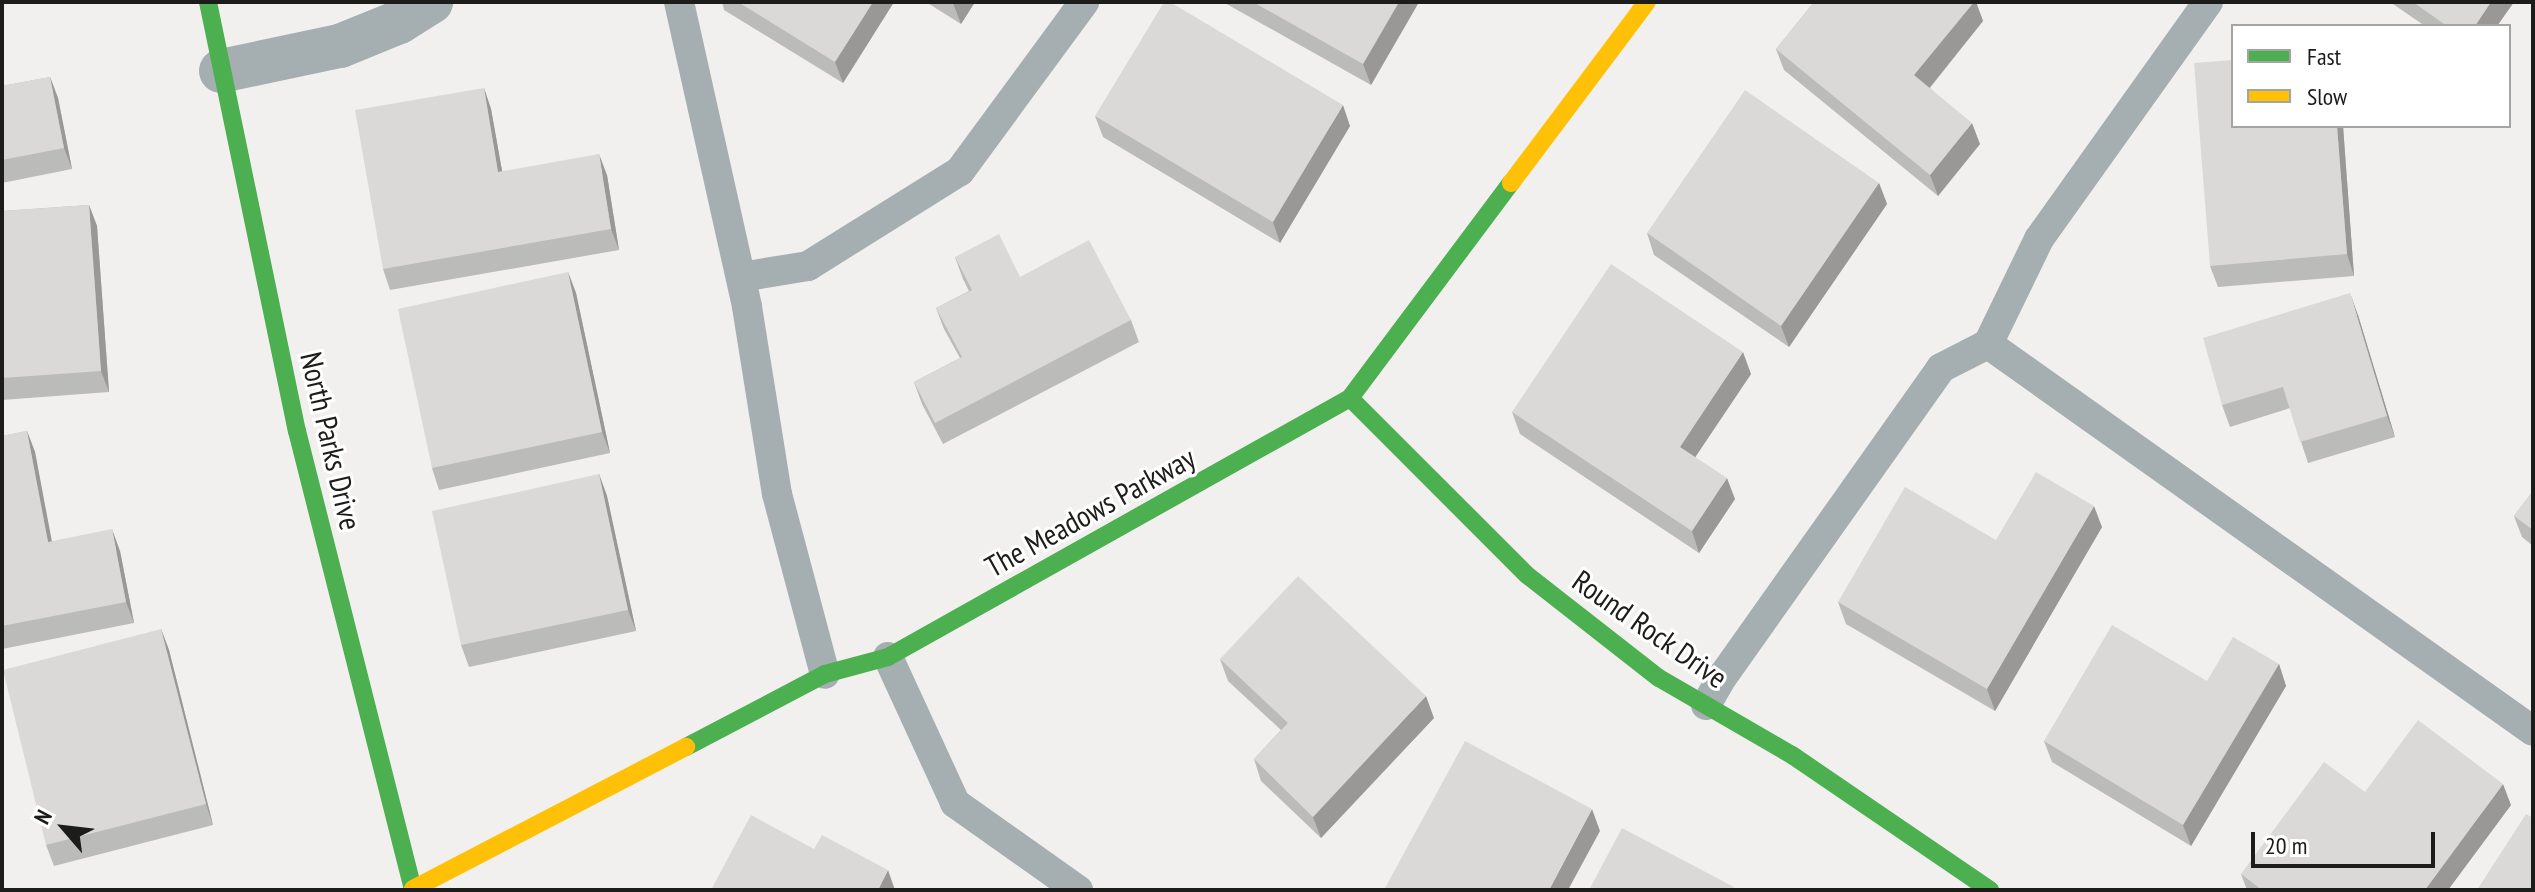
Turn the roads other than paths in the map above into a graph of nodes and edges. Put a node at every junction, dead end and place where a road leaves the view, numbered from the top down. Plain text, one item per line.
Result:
1 (208, 2) edge
2 (431, 2) edge
3 (679, 2) edge
4 (1084, 2) edge
5 (1647, 2) edge
6 (2208, 2) edge
7 (221, 71) junction
8 (741, 277) junction
9 (1988, 344) junction
10 (1350, 398) junction
11 (888, 657) junction
12 (825, 674) junction
13 (1706, 705) junction
14 (2533, 731) edge
15 (413, 890) edge
16 (1078, 890) edge
17 (1990, 890) edge

1 - 7 street, North Parks Drive
2 - 7 street
3 - 8 lane
4 - 8 lane
5 - 10 street, The Meadows Parkway
6 - 9 lane
7 - 15 street, North Parks Drive
8 - 12 lane
9 - 13 lane
9 - 14 lane
10 - 11 street, The Meadows Parkway
10 - 13 street, Round Rock Drive
11 - 12 street, The Meadows Parkway
11 - 16 lane
12 - 15 street, The Meadows Parkway
13 - 17 street, Round Rock Drive

